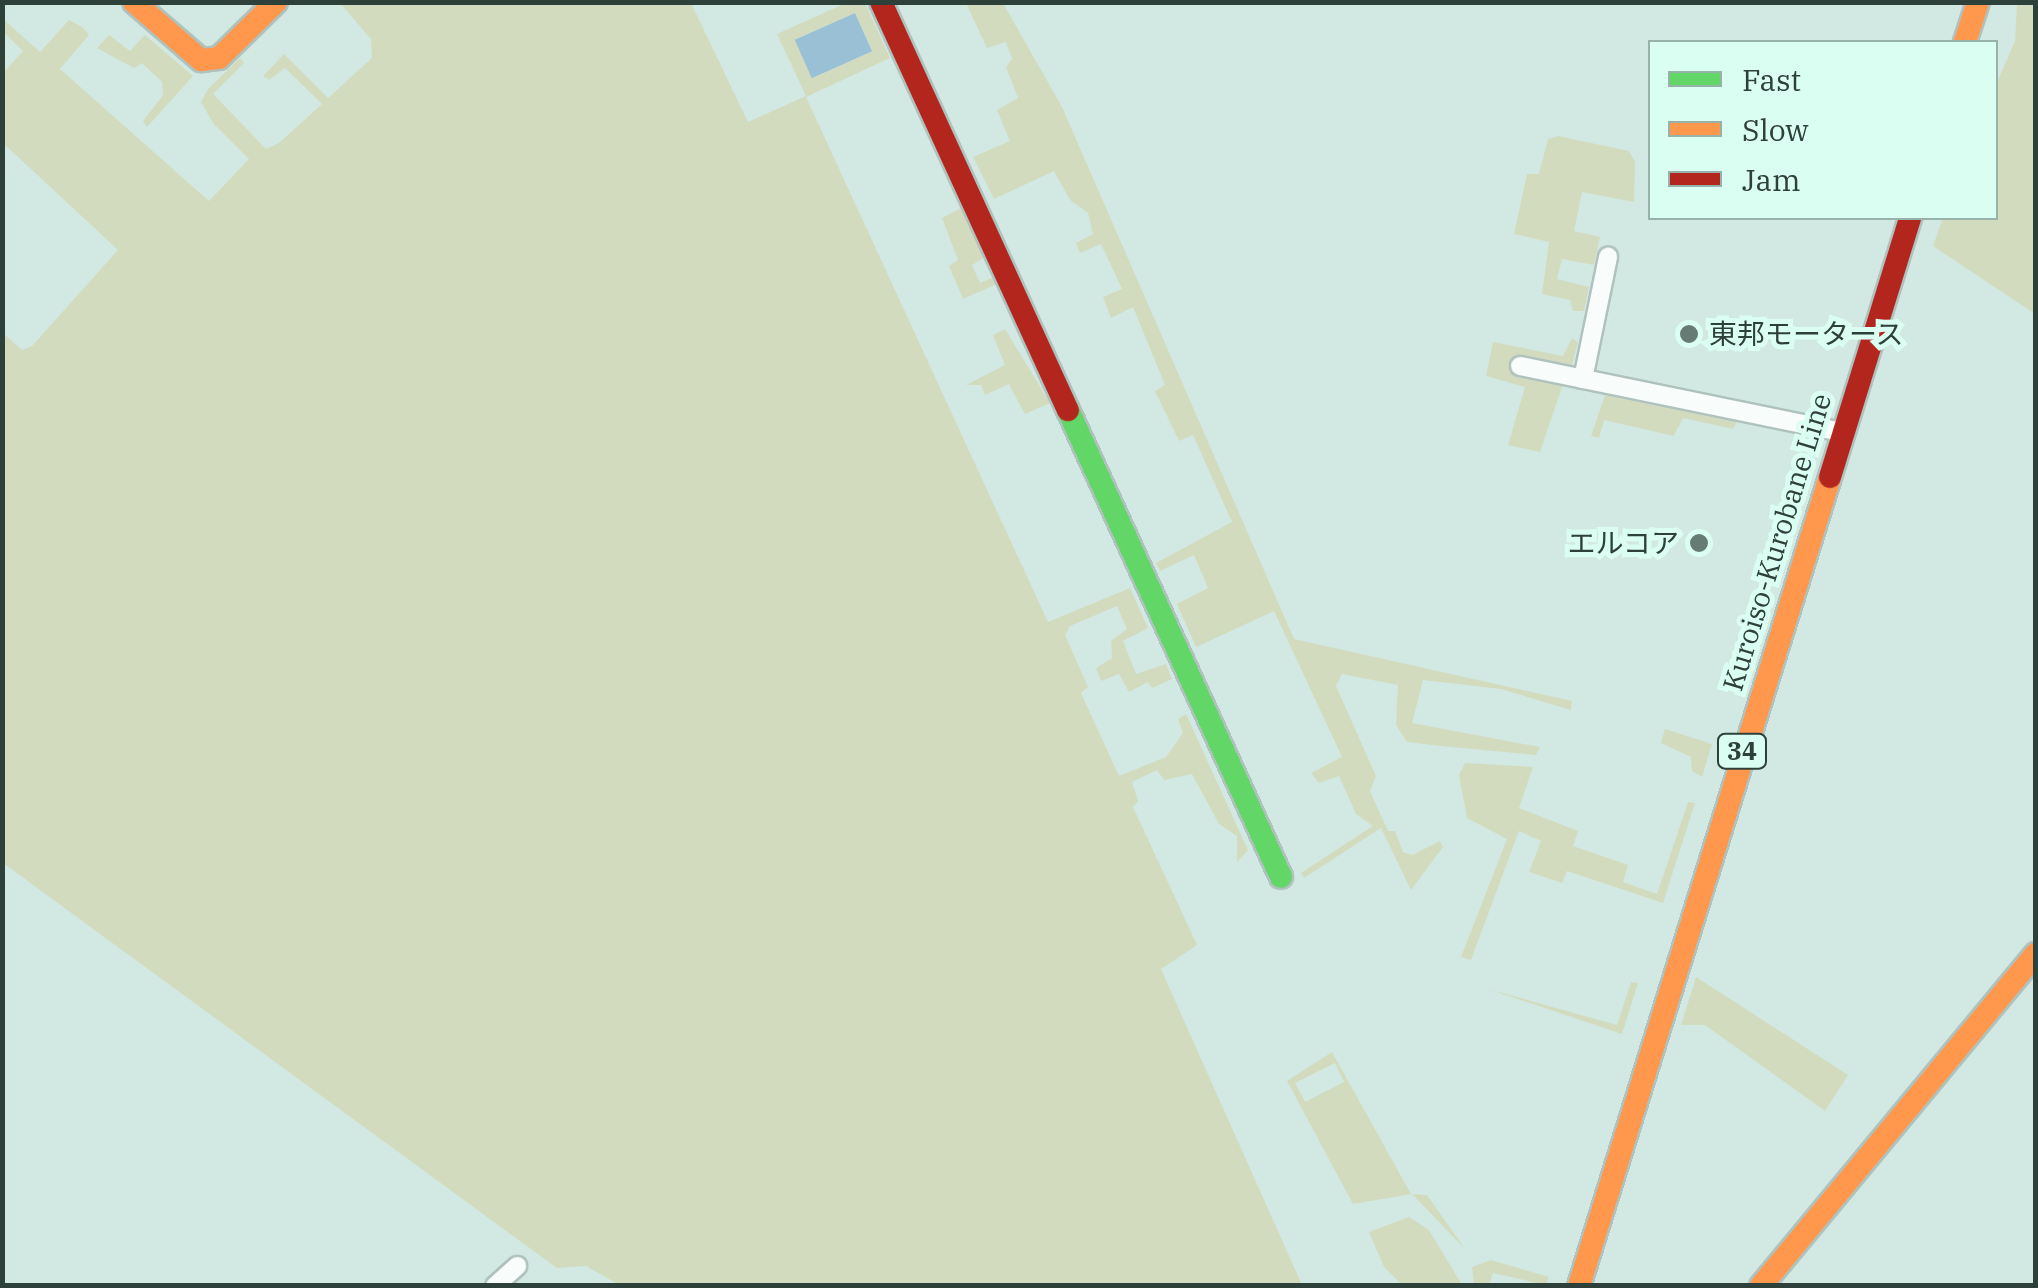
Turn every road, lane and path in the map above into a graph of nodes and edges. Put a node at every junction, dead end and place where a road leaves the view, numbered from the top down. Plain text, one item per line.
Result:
1 (134, 2) edge
2 (276, 2) edge
3 (880, 2) edge
4 (1978, 2) edge
5 (1966, 40) edge
6 (1909, 220) edge
7 (1608, 258) dead end
8 (1520, 366) dead end
9 (1583, 379) junction
10 (1843, 432) junction
11 (1282, 877) dead end
12 (2036, 954) edge
13 (517, 1266) dead end
14 (495, 1286) edge
15 (1578, 1286) edge
16 (1761, 1286) edge

1 - 2 street
3 - 11 street
4 - 5 street
6 - 10 street, Kuroiso-Kurobane Line / 34
7 - 9 lane
8 - 9 lane
9 - 10 lane
10 - 15 street, Kuroiso-Kurobane Line / 34
12 - 16 street
13 - 14 lane

